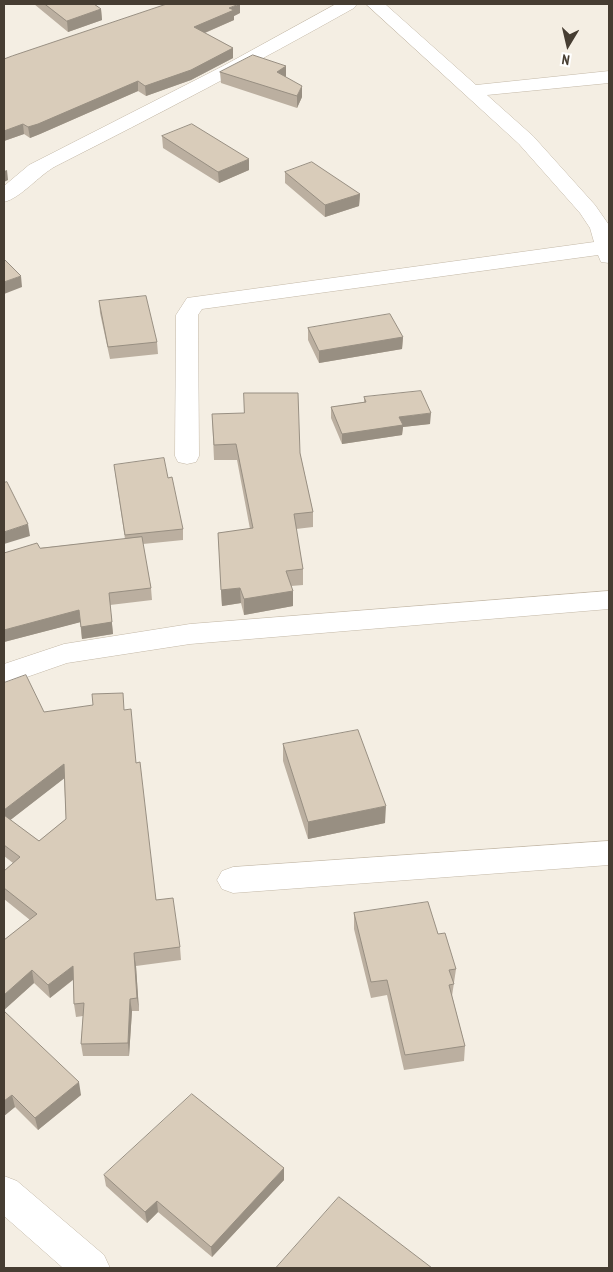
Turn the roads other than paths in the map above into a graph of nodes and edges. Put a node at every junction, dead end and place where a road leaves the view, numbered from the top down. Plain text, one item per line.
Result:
1 (348, 4) edge
2 (375, 4) edge
3 (609, 78) edge
4 (473, 91) junction
5 (4, 196) edge
6 (608, 252) edge
7 (187, 456) dead end
8 (609, 600) edge
9 (4, 675) edge
10 (609, 853) edge
11 (233, 880) dead end
12 (4, 1193) edge
13 (91, 1268) edge

1 - 5 street
2 - 4 street
3 - 4 street
4 - 6 street
6 - 7 street
8 - 9 street
10 - 11 street
12 - 13 street

